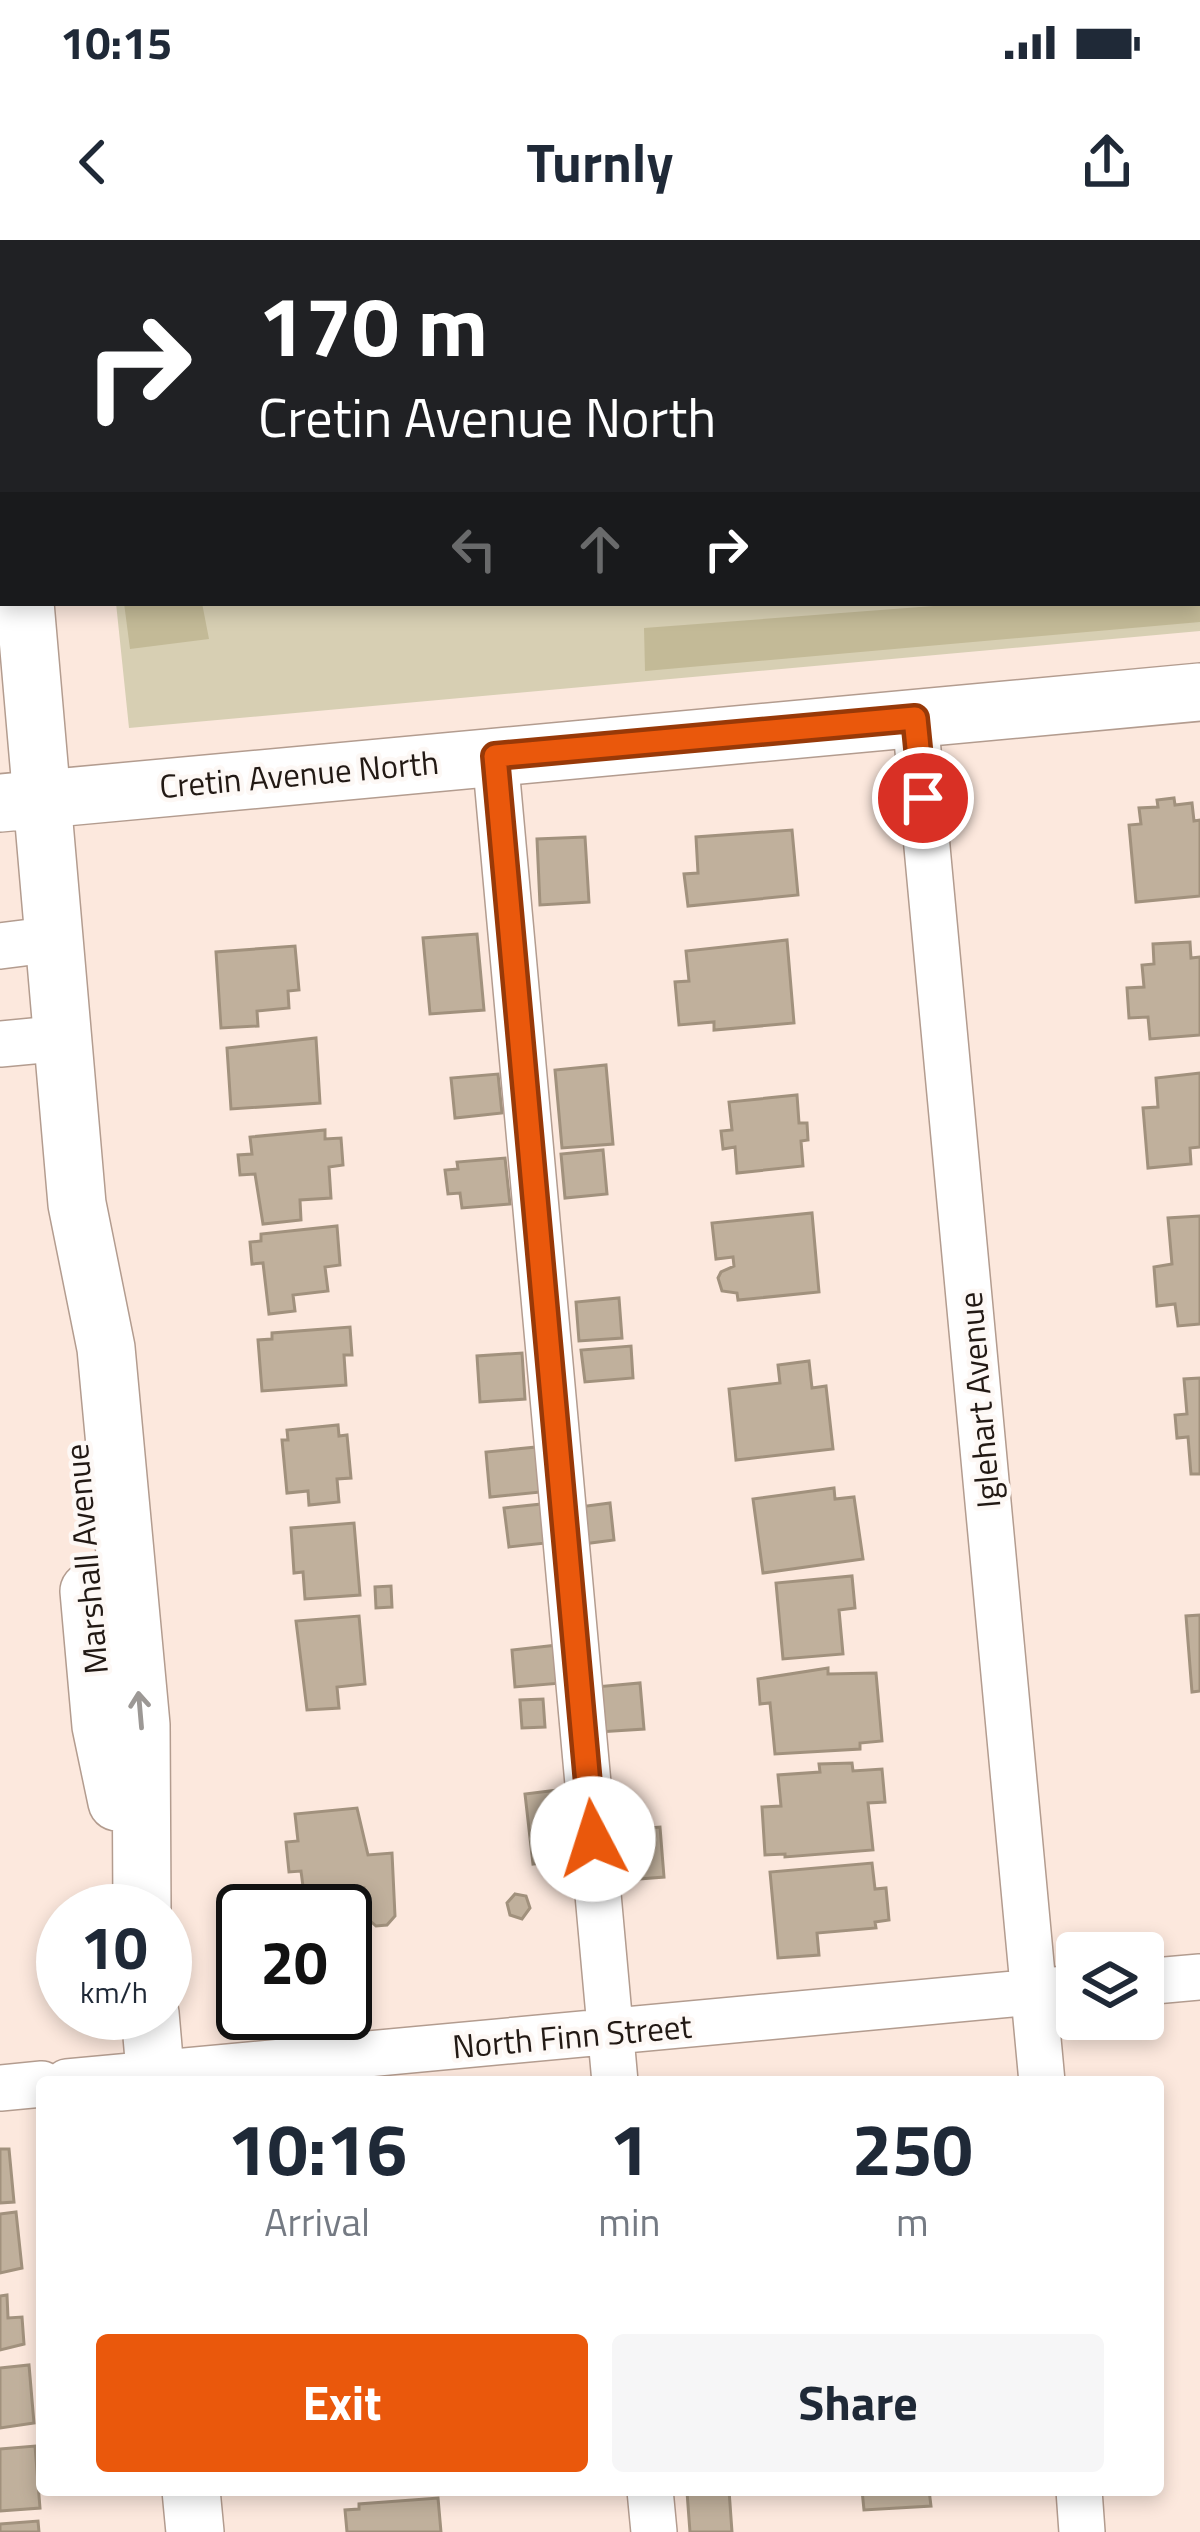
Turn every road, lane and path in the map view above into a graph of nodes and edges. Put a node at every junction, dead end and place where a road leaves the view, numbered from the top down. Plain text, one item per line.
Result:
1 (26, 606) edge
2 (1200, 692) edge
3 (915, 718) junction
4 (495, 756) junction
5 (22, 801) edge
6 (27, 943) edge
7 (64, 1038) junction
8 (0, 1045) edge
9 (140, 1884) edge
10 (1200, 1977) edge
11 (1164, 1980) edge
12 (1055, 1990) edge
13 (610, 2032) junction
14 (151, 2040) edge
15 (155, 2076) edge
16 (175, 2076) edge
17 (614, 2076) edge
18 (1043, 2076) edge
19 (36, 2085) edge
20 (0, 2088) edge
21 (192, 2496) edge
22 (651, 2496) edge
23 (1079, 2496) edge
24 (195, 2532) edge
25 (654, 2532) edge
26 (1082, 2532) edge

1 - 5 main road, Marshall Avenue
2 - 3 main road, Cretin Avenue North
3 - 4 main road, Cretin Avenue North
3 - 12 street, Iglehart Avenue
4 - 5 main road, Cretin Avenue North
4 - 13 street
5 - 6 main road, Marshall Avenue
6 - 7 main road, Marshall Avenue
7 - 8 street
7 - 9 main road, Marshall Avenue
10 - 11 street
12 - 13 street, North Finn Street
12 - 18 street, Iglehart Avenue
13 - 16 street, North Finn Street
13 - 17 street
14 - 15 main road
19 - 20 street
21 - 24 main road
22 - 25 street
23 - 26 street

